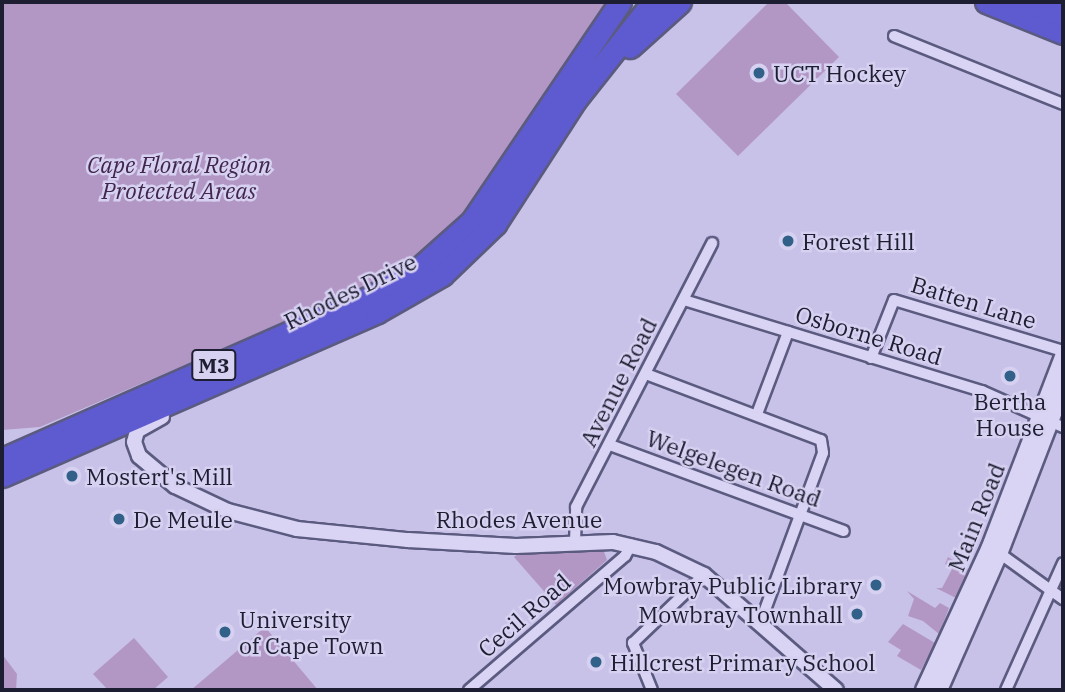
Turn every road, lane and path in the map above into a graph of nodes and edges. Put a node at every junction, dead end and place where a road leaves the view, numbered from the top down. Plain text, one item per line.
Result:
1 (621, 2) edge
2 (632, 2) edge
3 (653, 2) edge
4 (680, 2) edge
5 (986, 2) edge
6 (1027, 2) edge
7 (1049, 2) edge
8 (1063, 8) edge
9 (1063, 16) edge
10 (1063, 33) edge
11 (894, 36) dead end
12 (587, 54) junction
13 (1063, 104) edge
14 (521, 184) junction
15 (712, 243) dead end
16 (684, 300) junction
17 (788, 332) junction
18 (1063, 351) edge
19 (1063, 357) edge
20 (871, 358) junction
21 (646, 374) junction
22 (1063, 388) edge
23 (189, 395) junction
24 (757, 414) junction
25 (1052, 421) edge
26 (610, 445) junction
27 (2, 458) edge
28 (2, 475) edge
29 (801, 514) junction
30 (844, 531) dead end
31 (575, 542) junction
32 (613, 542) junction
33 (631, 545) junction
34 (994, 550) junction
35 (1063, 563) edge
36 (607, 571) junction
37 (704, 575) junction
38 (1051, 590) junction
39 (1063, 599) edge
40 (760, 623) junction
41 (469, 690) edge
42 (652, 690) edge
43 (836, 690) edge
44 (923, 690) edge
45 (939, 690) edge
46 (1006, 690) edge

1 - 12 highway, Rhodes Drive / M3
2 - 12 highway
3 - 14 highway, Rhodes Drive / M3
4 - 14 highway
5 - 10 highway
6 - 9 highway
7 - 8 highway
11 - 13 street
12 - 27 highway, Rhodes Drive / M3
14 - 23 highway, Rhodes Drive / M3
15 - 16 street, Avenue Road
16 - 17 street, Osborne Road
16 - 21 street, Avenue Road
17 - 20 street, Osborne Road
17 - 24 street
18 - 20 street, Batten Lane
19 - 25 main road, Main Road
20 - 25 street, Osborne Road
21 - 24 street
21 - 26 street, Avenue Road
22 - 25 main road, Main Road
23 - 28 highway, Rhodes Drive / M3
23 - 31 street, Rhodes Avenue
24 - 29 street
25 - 34 main road, Main Road
26 - 29 street, Welgelegen Road
26 - 31 street, Avenue Road
29 - 30 street, Welgelegen Road
29 - 40 street
31 - 32 street, Rhodes Avenue
32 - 33 street, Rhodes Avenue
32 - 36 street
33 - 36 street, Cecil Road
33 - 37 street, Rhodes Avenue
34 - 38 street
34 - 44 main road, Main Road
34 - 45 main road, Main Road
35 - 38 street
36 - 41 street, Cecil Road
37 - 40 street, Rhodes Avenue
37 - 42 street
38 - 39 street
38 - 46 street
40 - 43 street, Rhodes Avenue

